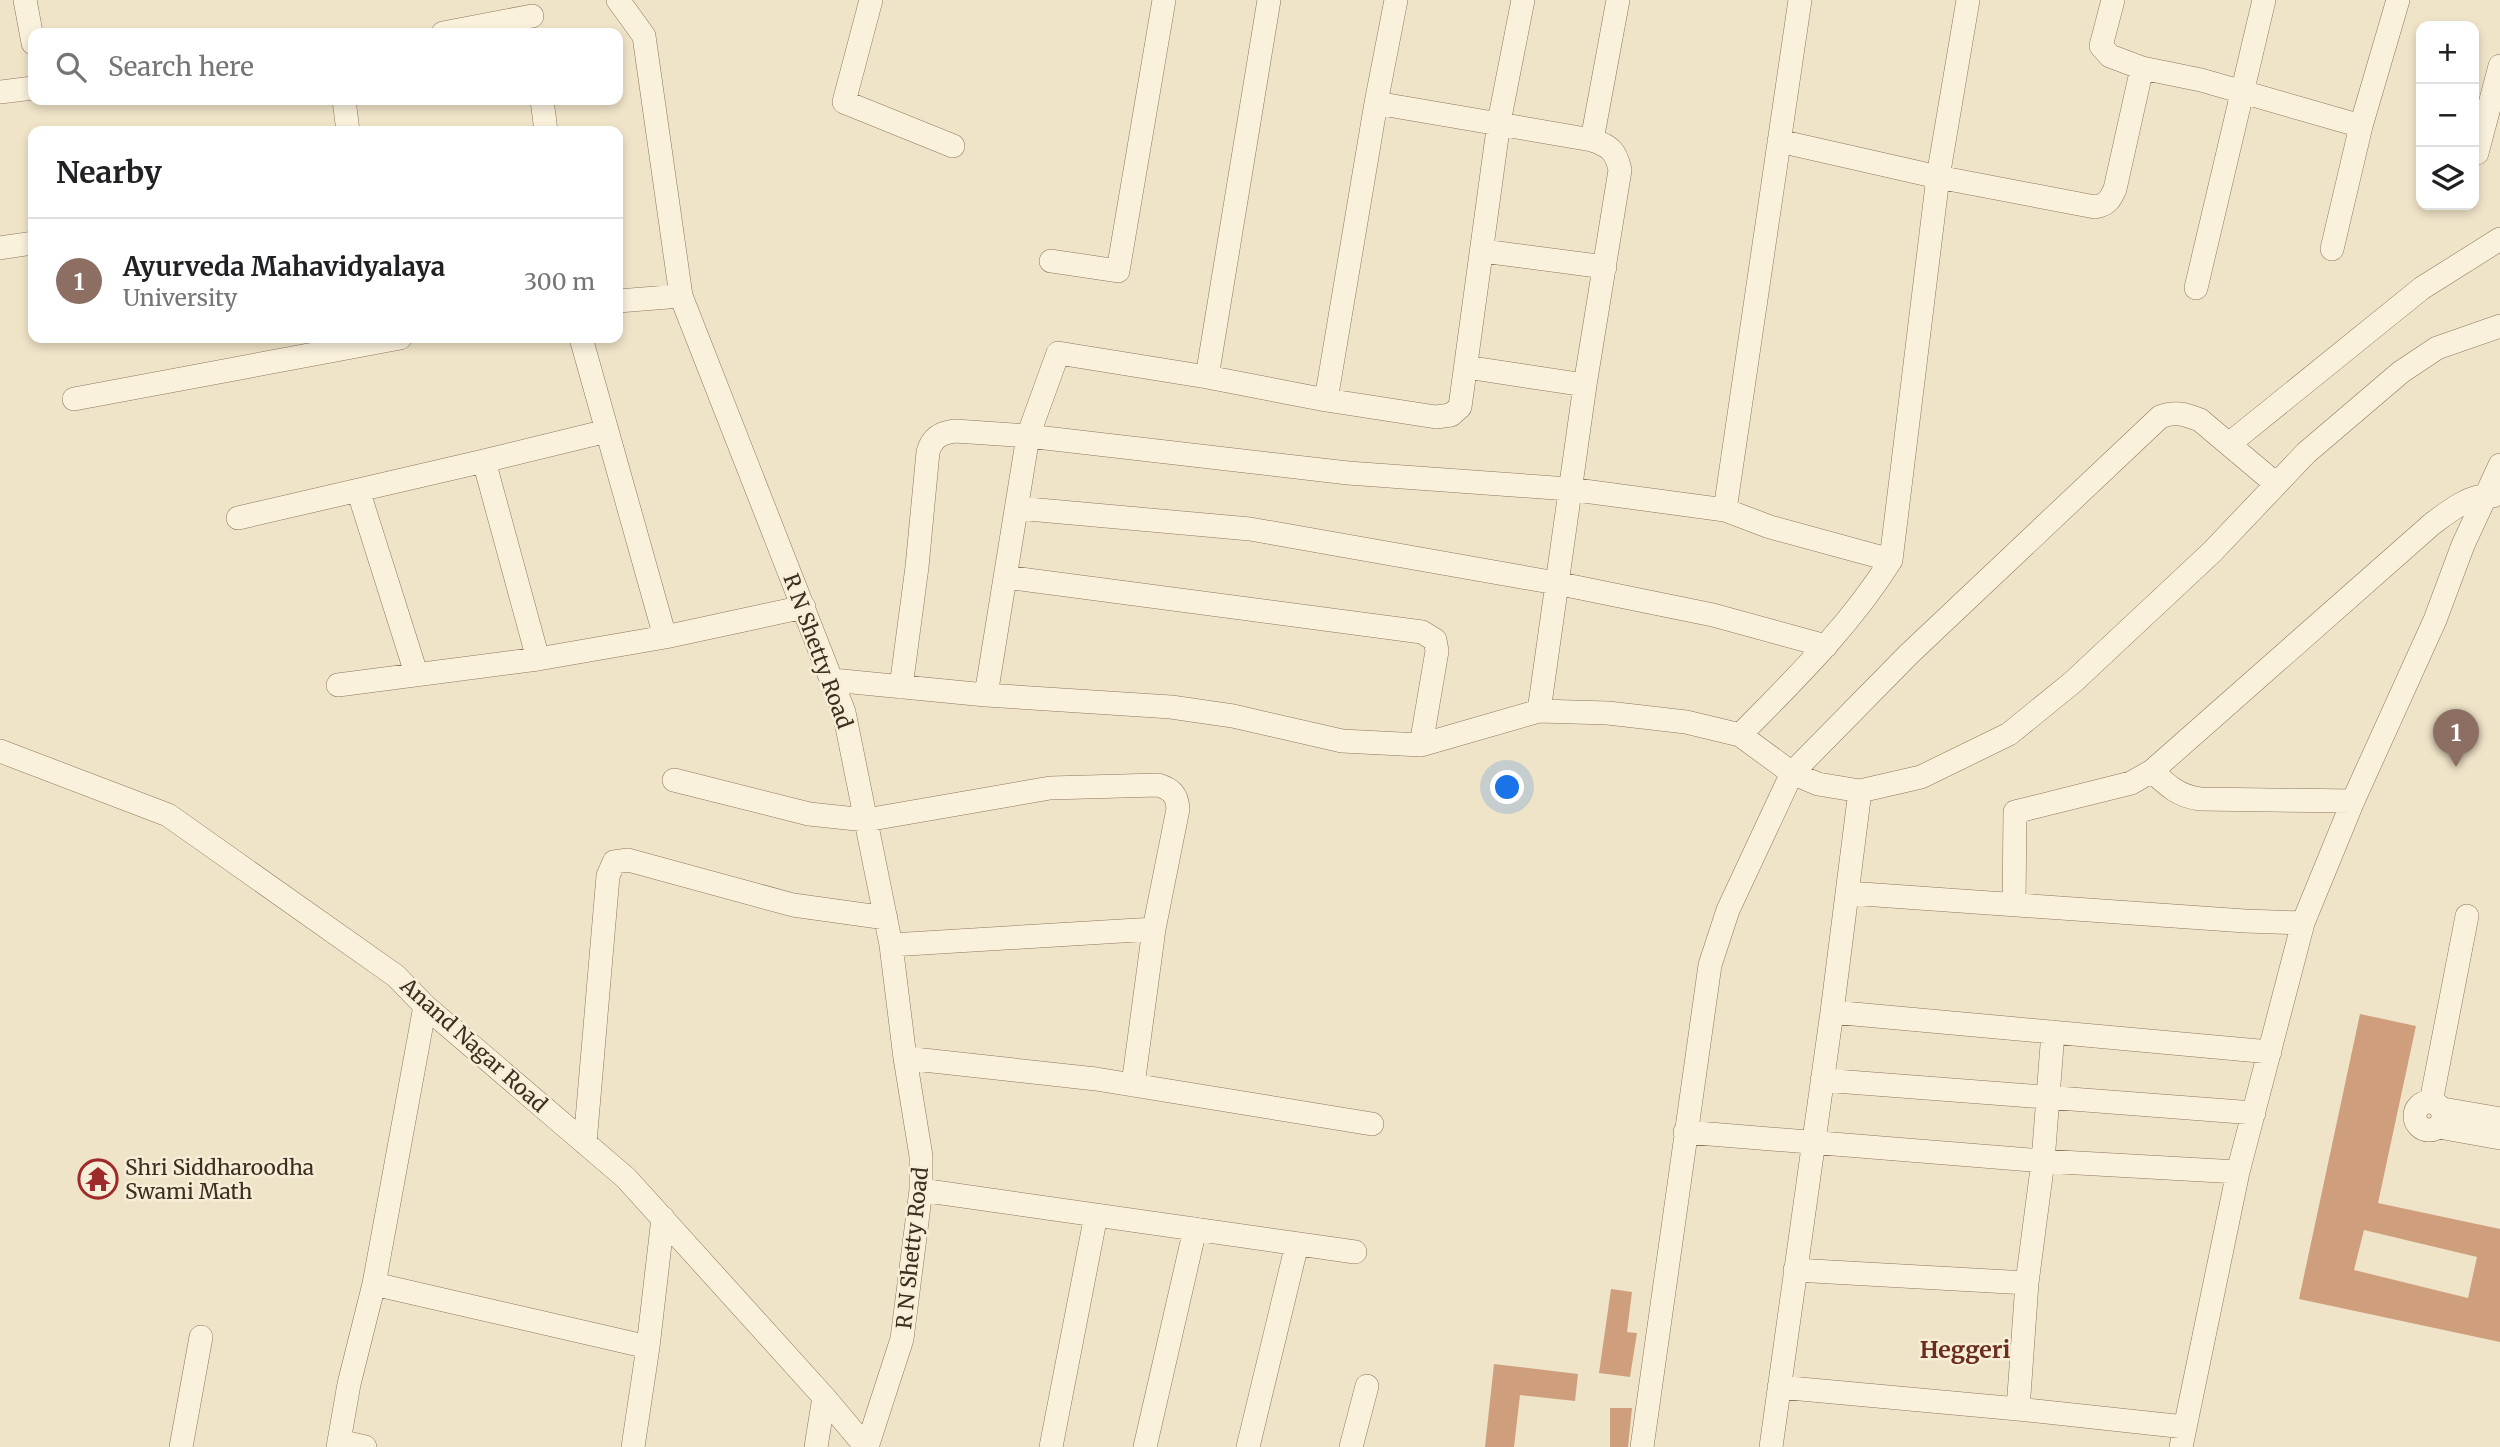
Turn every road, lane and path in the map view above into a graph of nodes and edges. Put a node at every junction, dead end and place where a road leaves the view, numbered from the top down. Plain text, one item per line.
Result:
1 (25, 0) edge
2 (618, 0) edge
3 (871, 0) edge
4 (1164, 0) edge
5 (1269, 0) edge
6 (1396, 0) edge
7 (1523, 0) edge
8 (1618, 0) edge
9 (1800, 0) edge
10 (1968, 0) edge
11 (2113, 0) edge
12 (2264, 0) edge
13 (2398, 0) edge
14 (532, 17) edge
15 (30, 28) edge
16 (471, 28) edge
17 (2500, 66) edge
18 (2142, 68) junction
19 (28, 89) edge
20 (2241, 91) junction
21 (0, 92) edge
22 (1376, 103) junction
23 (345, 105) edge
24 (543, 105) edge
25 (1499, 122) junction
26 (347, 126) edge
27 (545, 126) edge
28 (2361, 126) junction
29 (1592, 140) junction
30 (1779, 141) junction
31 (953, 146) dead end
32 (2479, 147) edge
33 (1938, 177) junction
34 (2500, 239) edge
35 (28, 244) edge
36 (0, 248) edge
37 (2332, 249) dead end
38 (1483, 251) junction
39 (1051, 261) dead end
40 (1605, 267) junction
41 (2196, 288) dead end
42 (681, 296) junction
43 (623, 301) edge
44 (2500, 326) edge
45 (373, 343) edge
46 (582, 343) edge
47 (1466, 367) junction
48 (1207, 377) junction
49 (1585, 385) junction
50 (74, 399) dead end
51 (1326, 400) junction
52 (607, 431) junction
53 (1028, 436) junction
54 (2229, 444) junction
55 (484, 461) junction
56 (2500, 465) edge
57 (2276, 484) junction
58 (1569, 489) junction
59 (358, 490) junction
60 (2493, 496) edge
61 (1017, 508) junction
62 (1725, 510) junction
63 (238, 518) dead end
64 (1891, 559) junction
65 (1006, 578) junction
66 (1556, 583) junction
67 (804, 607) junction
68 (665, 637) junction
69 (1826, 646) junction
70 (538, 659) junction
71 (416, 673) junction
72 (832, 680) junction
73 (338, 685) dead end
74 (901, 687) junction
75 (986, 695) junction
76 (1539, 711) junction
77 (1745, 738) junction
78 (1421, 745) junction
79 (0, 751) edge
80 (1785, 768) junction
81 (2152, 771) junction
82 (674, 780) dead end
83 (1860, 791) junction
84 (2353, 801) junction
85 (866, 820) junction
86 (1848, 893) junction
87 (2014, 904) junction
88 (2467, 916) dead end
89 (886, 918) junction
90 (2303, 923) junction
91 (1154, 929) junction
92 (891, 945) junction
93 (425, 1006) junction
94 (1832, 1012) junction
95 (2053, 1032) junction
96 (2270, 1052) junction
97 (905, 1058) junction
98 (1822, 1080) junction
99 (1133, 1085) junction
100 (2048, 1096) junction
101 (2438, 1112) junction
102 (2254, 1113) junction
103 (2500, 1119) edge
104 (1372, 1124) dead end
105 (1685, 1132) junction
106 (2500, 1138) edge
107 (585, 1143) junction
108 (1812, 1144) junction
109 (2043, 1161) junction
110 (2238, 1172) junction
111 (921, 1190) junction
112 (1096, 1215) junction
113 (663, 1218) junction
114 (1195, 1229) junction
115 (1297, 1244) junction
116 (1355, 1252) dead end
117 (1795, 1270) junction
118 (2027, 1283) junction
119 (374, 1284) junction
120 (201, 1337) dead end
121 (648, 1347) junction
122 (1367, 1386) dead end
123 (1779, 1387) junction
124 (824, 1397) junction
125 (2018, 1409) junction
126 (2183, 1437) edge
127 (338, 1444) edge
128 (181, 1447) edge
129 (365, 1447) edge
130 (633, 1447) edge
131 (816, 1447) edge
132 (867, 1447) edge
133 (1051, 1447) edge
134 (1145, 1447) edge
135 (1248, 1447) edge
136 (1351, 1447) edge
137 (1642, 1447) edge
138 (1772, 1447) edge

1 - 15 street
2 - 42 street, R N Shetty Road
3 - 31 street
4 - 39 street
5 - 48 street
6 - 22 street
7 - 25 street
8 - 29 street
9 - 30 street
10 - 33 street
11 - 18 street
12 - 20 street
13 - 28 street
14 - 16 street
17 - 32 street
18 - 20 street
18 - 33 street
19 - 21 street
20 - 28 street
20 - 41 street
22 - 25 street
22 - 51 street
23 - 26 street
24 - 27 street
25 - 29 street
25 - 38 street
28 - 37 street
29 - 40 street
30 - 33 street
30 - 62 street
33 - 64 street
34 - 54 street
35 - 36 street
38 - 40 street
38 - 47 street
40 - 49 street
42 - 43 street
42 - 67 street, R N Shetty Road
44 - 57 street
45 - 50 street
46 - 52 street
47 - 49 street
47 - 51 street
48 - 51 street
48 - 53 street
49 - 58 street
52 - 55 street
52 - 68 street
53 - 58 street
53 - 61 street
53 - 74 street
54 - 57 street
54 - 80 street
55 - 59 street
55 - 70 street
56 - 60 street
57 - 83 street
58 - 62 street
58 - 66 street
59 - 63 street
59 - 71 street
60 - 81 street
60 - 84 street
61 - 65 street
61 - 66 street
62 - 64 street
64 - 69 street
65 - 75 street
65 - 78 street
66 - 69 street
66 - 76 street
67 - 68 street
67 - 72 street, R N Shetty Road
68 - 70 street
69 - 77 street
70 - 71 street
71 - 73 street
72 - 74 street
72 - 85 street, R N Shetty Road
74 - 75 street
75 - 78 street
76 - 77 street
76 - 78 street
77 - 80 street
79 - 93 street, Anand Nagar Road
80 - 83 street
80 - 105 street
81 - 84 street
81 - 87 street
82 - 85 street
83 - 86 street
84 - 90 street
85 - 89 street, R N Shetty Road
85 - 91 street
86 - 87 street
86 - 94 street
87 - 90 street
88 - 101 street
89 - 92 street, R N Shetty Road
89 - 107 street
90 - 96 street
91 - 92 street
91 - 99 street
92 - 97 street, R N Shetty Road
93 - 107 street, Anand Nagar Road
93 - 119 street
94 - 95 street
94 - 98 street
95 - 96 street
95 - 100 street
96 - 102 street
97 - 99 street
97 - 111 street, R N Shetty Road
98 - 100 street
98 - 108 street
99 - 104 street
100 - 102 street
100 - 109 street
101 - 103 street
101 - 106 street
102 - 110 street
105 - 108 street
105 - 137 street
107 - 113 street, Anand Nagar Road
108 - 109 street
108 - 117 street
109 - 110 street
109 - 118 street
110 - 126 street
111 - 112 street
111 - 132 street, R N Shetty Road
112 - 114 street
112 - 133 street
113 - 121 street
113 - 124 street, Anand Nagar Road
114 - 115 street
114 - 134 street
115 - 116 street
115 - 135 street
117 - 118 street
117 - 123 street
118 - 125 street
119 - 121 street
119 - 127 street
120 - 128 street
121 - 130 street
122 - 136 street
123 - 125 street
123 - 138 street
124 - 131 street
124 - 132 street, Anand Nagar Road
125 - 126 street
127 - 129 street

